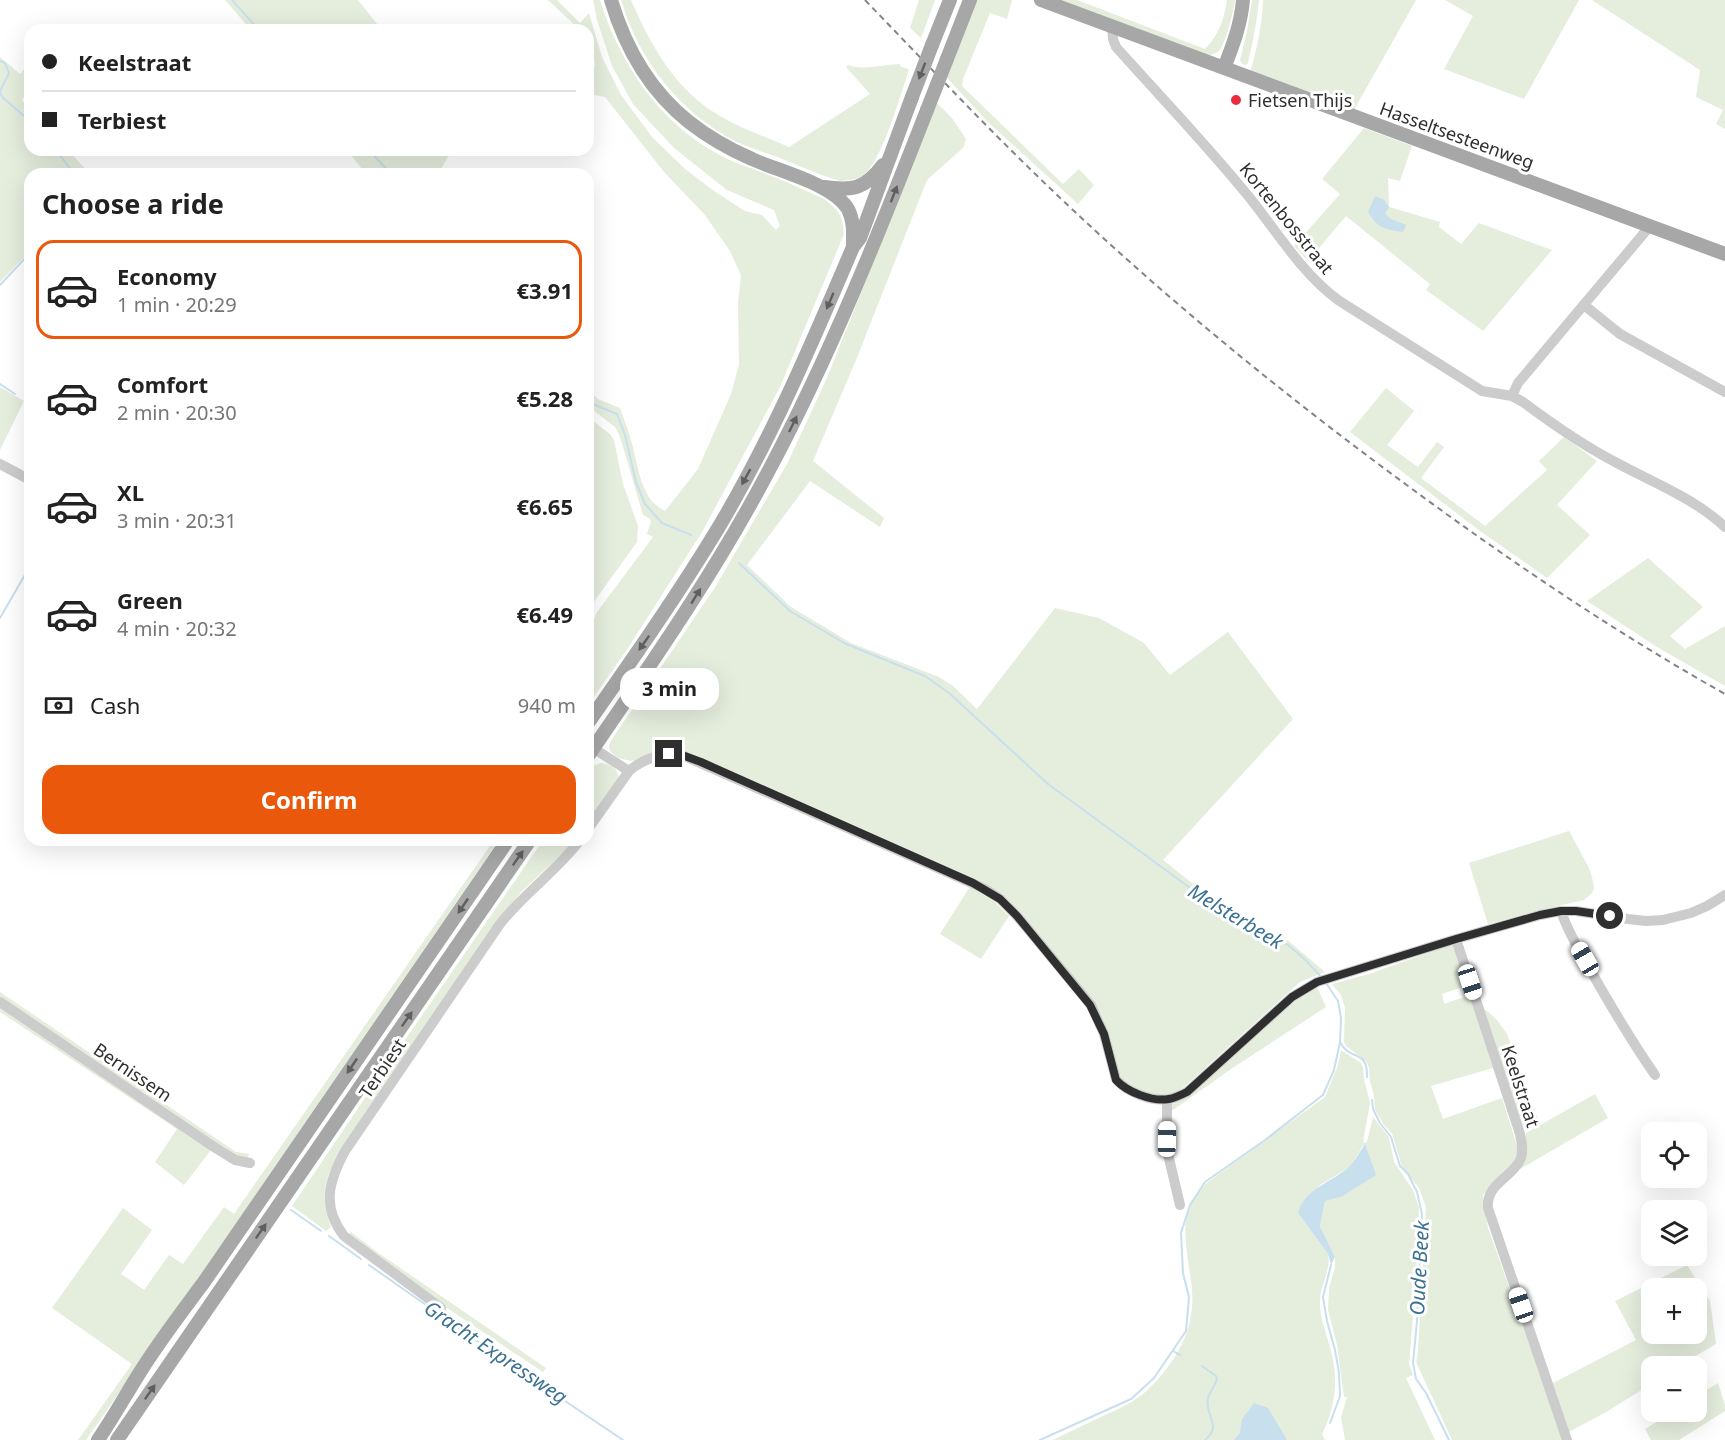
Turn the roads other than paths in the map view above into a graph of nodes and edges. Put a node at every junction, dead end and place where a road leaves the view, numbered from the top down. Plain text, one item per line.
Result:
1 (611, 0) edge
2 (950, 0) edge
3 (970, 0) edge
4 (1041, 0) edge
5 (1243, 0) edge
6 (1112, 26) junction
7 (1224, 68) junction
8 (887, 160) junction
9 (819, 186) junction
10 (1650, 226) junction
11 (853, 247) junction
12 (1725, 254) edge
13 (1584, 305) junction
14 (1725, 392) edge
15 (1512, 396) junction
16 (0, 464) edge
17 (24, 477) edge
18 (1725, 527) edge
19 (594, 714) edge
20 (594, 744) edge
21 (594, 752) edge
22 (629, 771) junction
23 (594, 821) edge
24 (504, 846) edge
25 (526, 846) edge
26 (575, 846) edge
27 (1725, 895) edge
28 (1561, 911) junction
29 (1456, 939) junction
30 (0, 1002) edge
31 (1655, 1075) dead end
32 (1167, 1100) junction
33 (250, 1163) dead end
34 (1180, 1205) dead end
35 (441, 1308) dead end
36 (98, 1440) edge
37 (117, 1440) edge
38 (1567, 1440) edge

1 - 9 main road
2 -> 8 main road, bridge
20 -> 3 main road, bridge
4 - 6 main road, Hasseltsesteenweg
5 - 7 main road
6 - 7 main road, Hasseltsesteenweg
6 - 15 street, Kortenbosstraat
7 - 10 main road, Hasseltsesteenweg
8 - 9 main road
8 - 11 main road
9 - 11 main road
10 - 12 main road, Hasseltsesteenweg
10 - 13 street
11 -> 19 main road
13 - 14 street
13 - 15 street
15 - 18 street, Kortenbosstraat
16 - 17 street
21 - 22 street
22 - 23 street
22 - 32 street
24 -> 36 main road
37 -> 25 main road
26 - 35 street, Terbiest
27 - 28 street
28 - 29 street
28 - 31 street
29 - 32 street
29 - 38 street, Keelstraat
30 - 33 street, Bernissem
32 - 34 street

